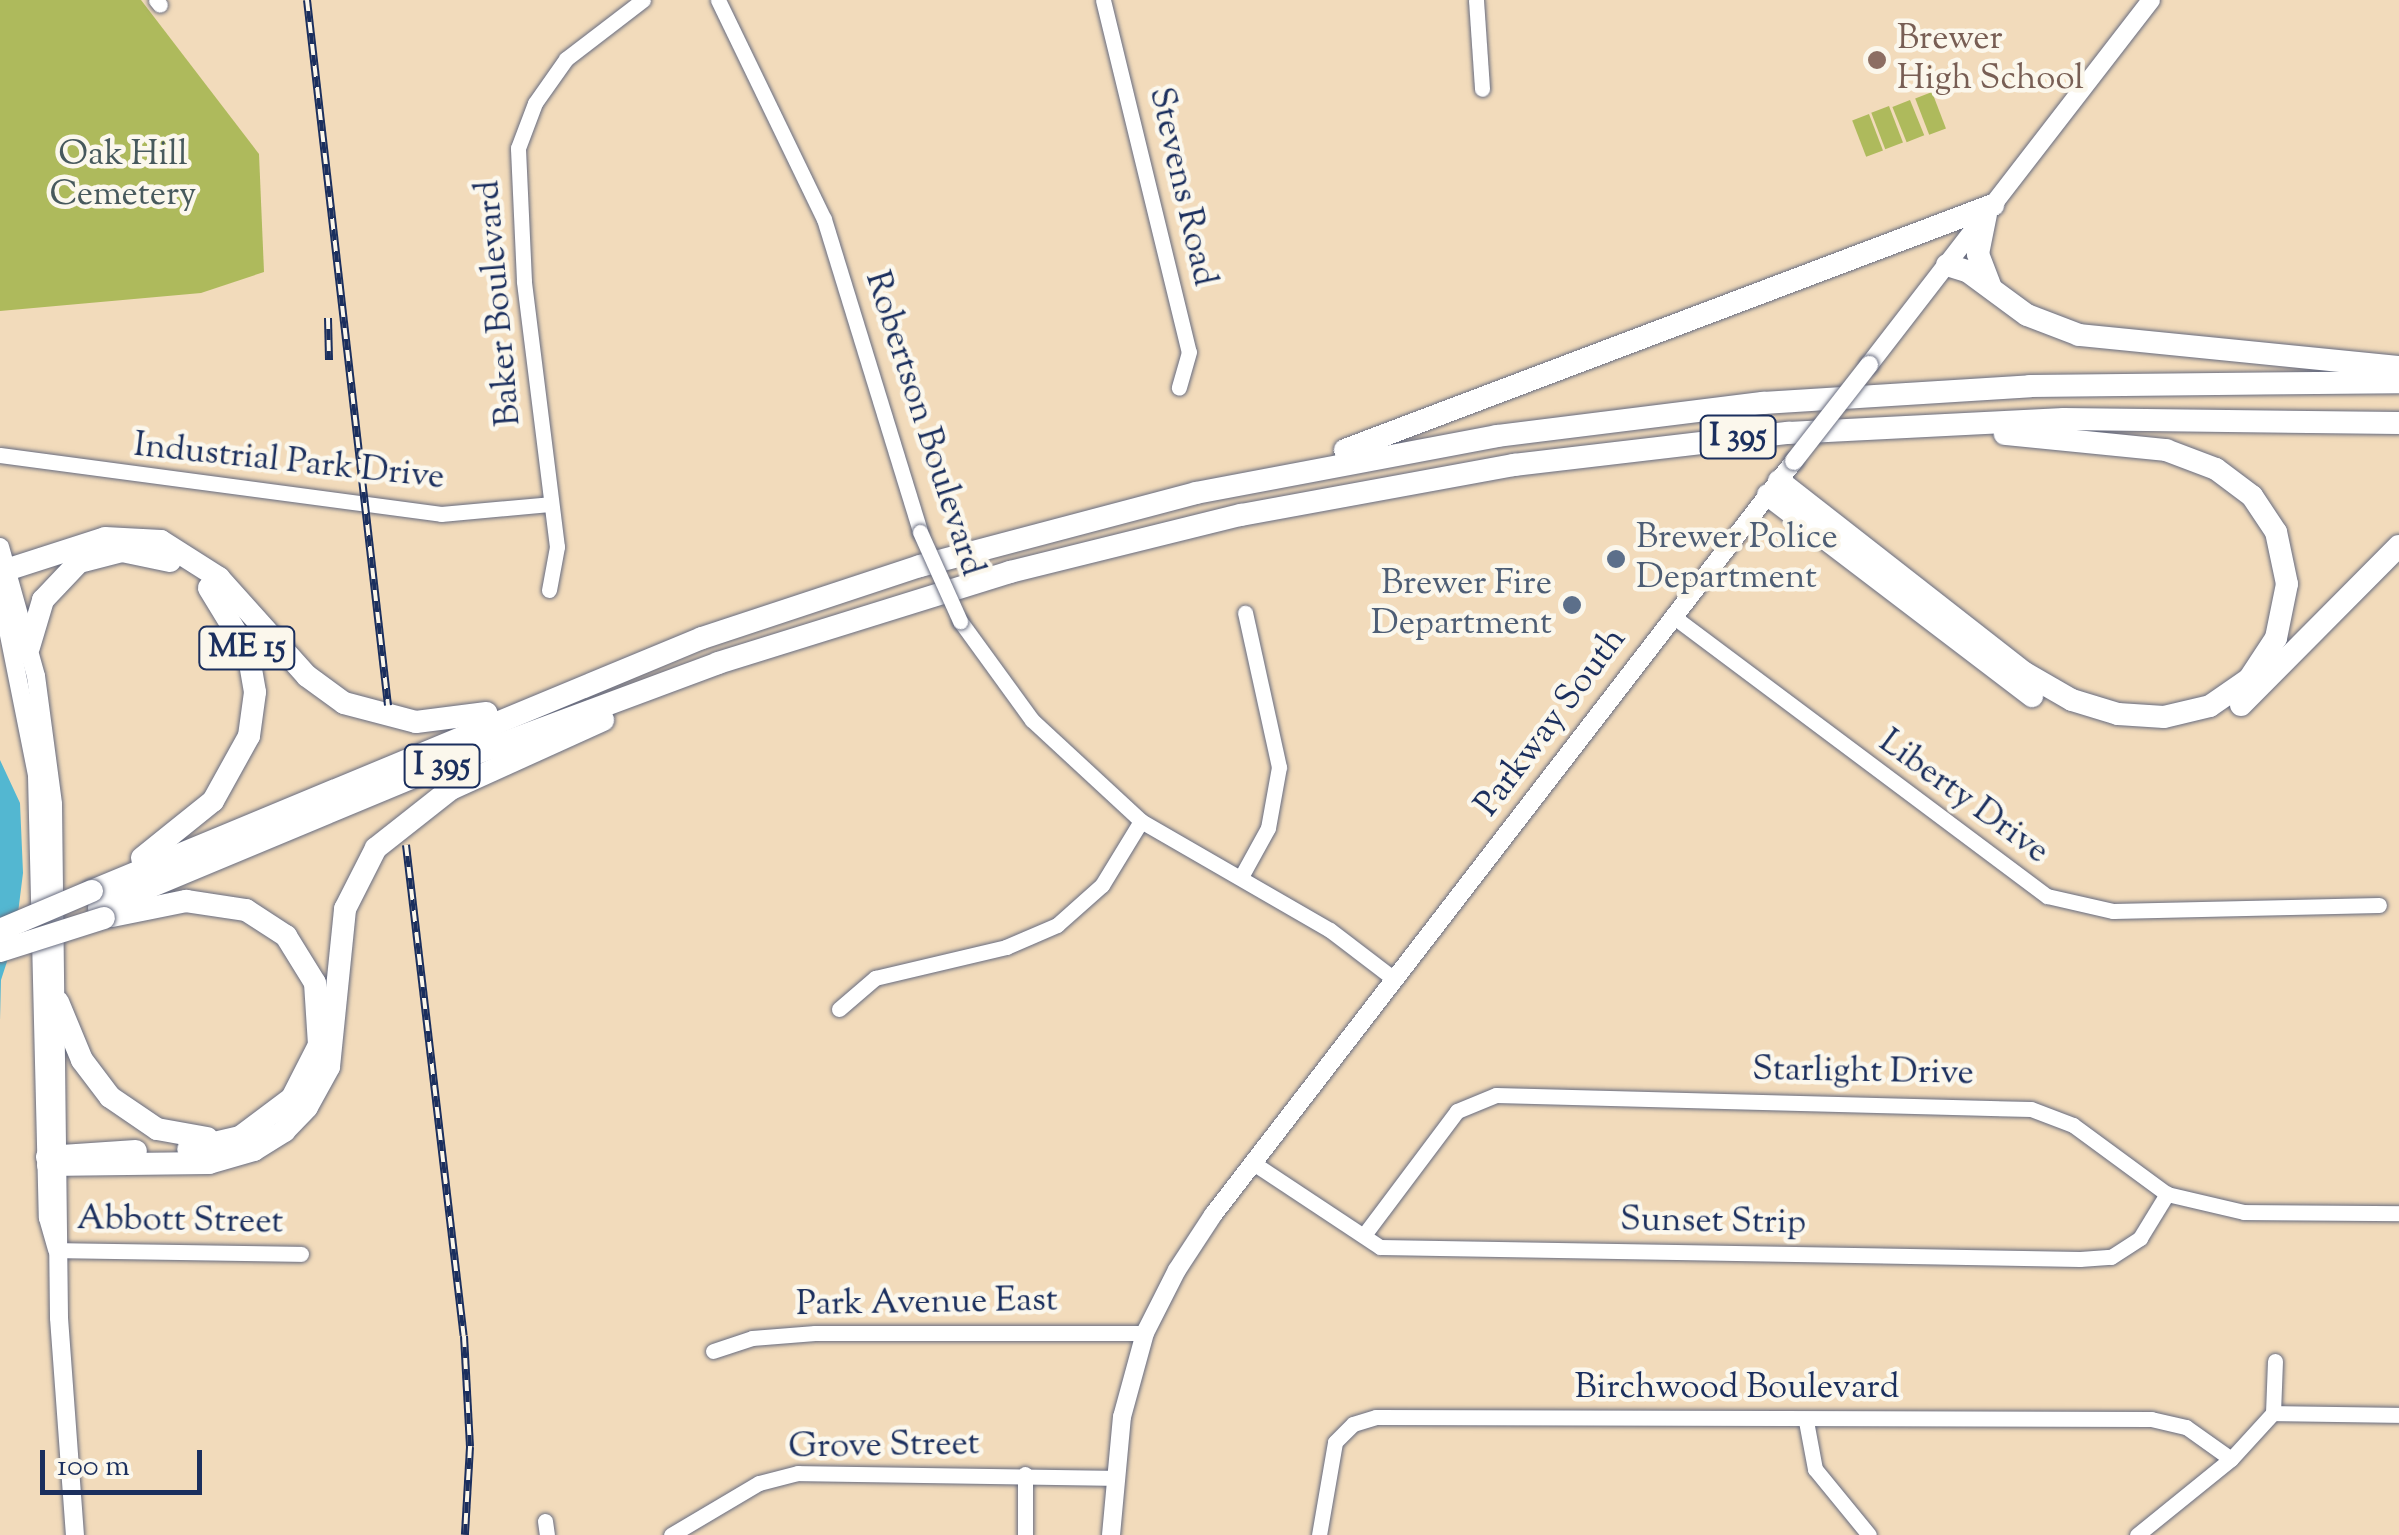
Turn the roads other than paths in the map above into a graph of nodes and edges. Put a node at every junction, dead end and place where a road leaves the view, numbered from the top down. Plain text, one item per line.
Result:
1 (644, 0) edge
2 (718, 0) edge
3 (1103, 0) edge
4 (1476, 0) edge
5 (2152, 0) edge
6 (1482, 89) dead end
7 (1989, 210) junction
8 (1894, 245) junction
9 (1943, 269) junction
10 (1995, 292) junction
11 (2399, 367) edge
12 (2399, 382) edge
13 (1179, 388) dead end
14 (2399, 423) edge
15 (1866, 427) junction
16 (0, 454) edge
17 (22, 460) junction
18 (0, 464) edge
19 (1774, 488) junction
20 (1159, 502) junction
21 (550, 504) junction
22 (2399, 546) edge
23 (89, 558) junction
24 (3, 574) edge
25 (549, 590) dead end
26 (1245, 613) dead end
27 (1674, 617) junction
28 (790, 639) junction
29 (29, 647) junction
30 (595, 680) junction
31 (1141, 821) junction
32 (1242, 876) junction
33 (2379, 905) dead end
34 (98, 906) junction
35 (0, 930) edge
36 (0, 951) edge
37 (1394, 979) junction
38 (58, 1002) junction
39 (839, 1009) dead end
40 (259, 1126) junction
41 (54, 1161) junction
42 (1253, 1163) junction
43 (2167, 1194) junction
44 (2399, 1213) edge
45 (1364, 1235) junction
46 (57, 1250) junction
47 (301, 1254) dead end
48 (1145, 1332) junction
49 (712, 1352) dead end
50 (2275, 1361) dead end
51 (2273, 1414) junction
52 (2399, 1415) edge
53 (1806, 1421) junction
54 (2231, 1458) junction
55 (1025, 1474) junction
56 (1114, 1478) junction
57 (696, 1528) edge
58 (2147, 1532) edge
59 (75, 1535) edge
60 (671, 1535) edge
61 (1025, 1535) edge
62 (1111, 1535) edge
63 (1319, 1535) edge
64 (1870, 1535) edge

1 - 21 street, Baker Boulevard
2 - 31 street, Robertson Boulevard, bridge
3 - 13 street, Stevens Road
4 - 6 street
5 - 7 main road, Parkway South
7 - 8 highway
7 - 9 main road, Parkway South
7 - 10 highway
8 - 9 highway
8 - 20 highway
9 - 10 highway
9 - 19 main road, Parkway South, bridge
10 - 11 highway
12 - 20 highway, I 395
14 - 15 highway, I 395
15 - 19 highway
15 - 28 highway, I 395
16 - 17 street, Industrial Park Drive
17 - 18 street, Industrial Park Drive
17 - 21 street, Industrial Park Drive
19 - 22 highway
19 - 27 main road, Parkway South
20 - 30 highway, I 395
21 - 25 street, Baker Boulevard
23 - 24 highway
23 - 29 highway
23 - 34 highway, ME 15
24 - 29 main road
24 - 30 highway
24 - 41 main road
26 - 32 street
27 - 33 street, Liberty Drive
27 - 37 main road, Parkway South
28 - 34 highway, I 395
28 - 41 highway
29 - 38 main road
30 - 34 highway, I 395
31 - 32 street, Robertson Boulevard
31 - 39 street
32 - 37 street, Robertson Boulevard
34 - 35 highway, I 395, bridge
34 - 36 highway, ME 15, bridge
34 - 40 highway, ME 15
37 - 42 main road, Parkway South
38 - 40 highway
38 - 41 main road
40 - 41 highway, ME 15
41 - 46 main road
42 - 45 street, Sunset Strip
42 - 48 main road, Parkway South
43 - 44 street, Starlight Drive
43 - 45 street, Sunset Strip
43 - 45 street, Starlight Drive
46 - 47 street, Abbott Street
46 - 59 main road
48 - 49 street, Park Avenue East
48 - 56 main road, Parkway South
50 - 51 street
51 - 52 street
51 - 54 street
53 - 54 street, Birchwood Boulevard
53 - 63 street, Birchwood Boulevard
53 - 64 street
54 - 58 street
55 - 56 street, Grove Street
55 - 57 street, Grove Street
55 - 61 street
56 - 62 main road, Parkway South
57 - 60 street, Grove Street

